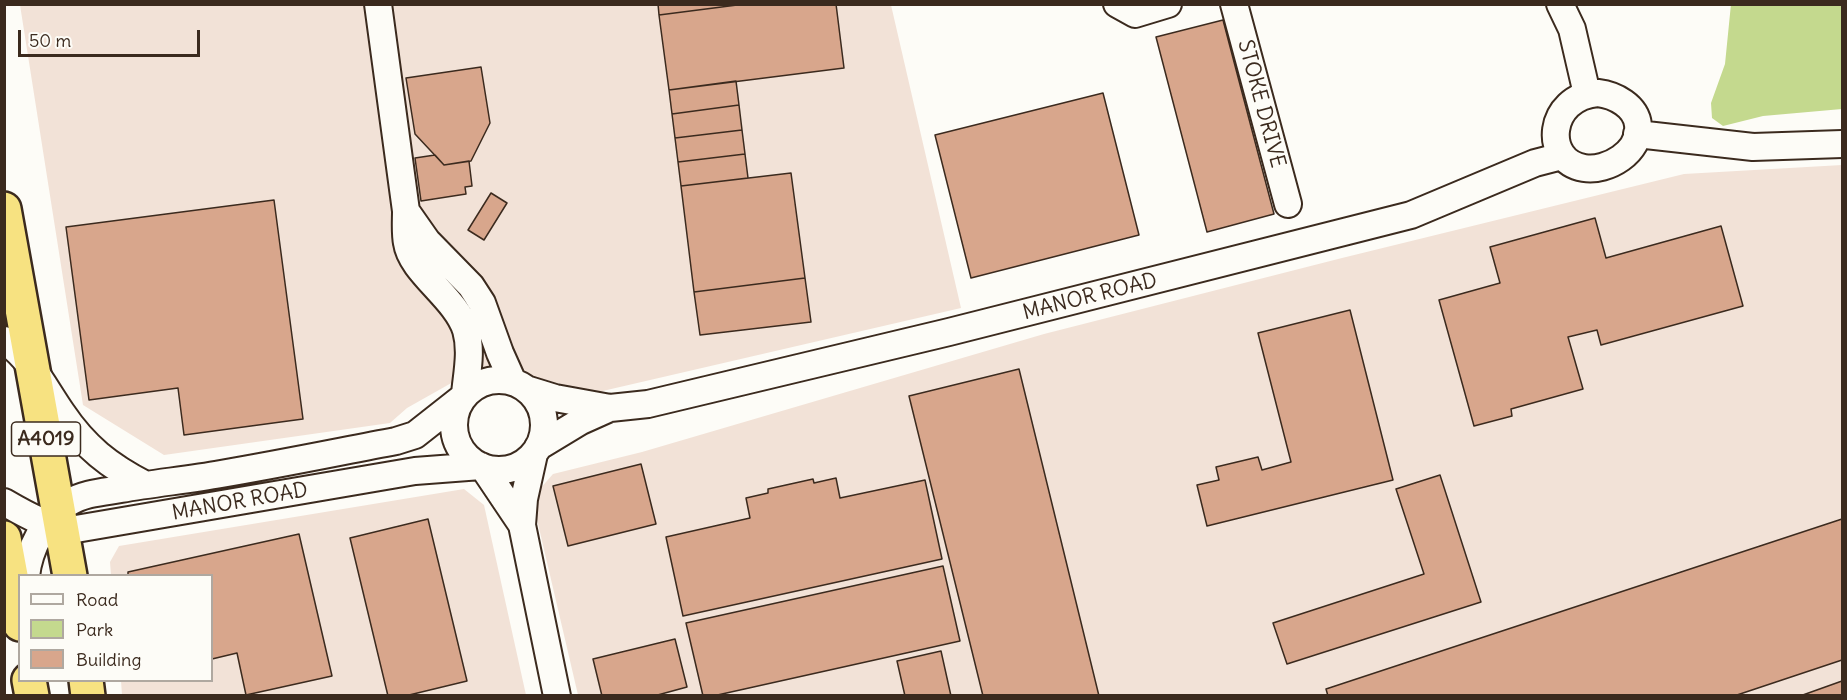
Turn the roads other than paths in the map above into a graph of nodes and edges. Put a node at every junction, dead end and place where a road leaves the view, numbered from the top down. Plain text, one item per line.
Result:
1 (378, 4) edge
2 (1117, 4) edge
3 (1168, 4) edge
4 (1234, 4) edge
5 (1560, 4) edge
6 (1587, 94) junction
7 (1637, 134) junction
8 (1842, 144) edge
9 (1562, 156) junction
10 (1288, 204) dead end
11 (406, 211) junction
12 (5, 225) edge
13 (4, 340) edge
14 (34, 368) junction
15 (521, 386) junction
16 (464, 396) junction
17 (610, 408) junction
18 (536, 450) junction
19 (482, 466) junction
20 (146, 484) junction
21 (4, 502) edge
22 (56, 521) junction
23 (522, 525) junction
24 (4, 538) edge
25 (26, 574) edge
26 (69, 574) edge
27 (18, 613) edge
28 (557, 696) edge

1 - 11 street
2 - 3 street
4 - 10 street, STOKE DRIVE
5 - 6 street
6 - 7 street
6 - 9 street
7 - 8 street
7 - 9 street
9 - 17 street, MANOR ROAD
11 - 15 street
11 - 16 street
12 - 14 highway, A4019
13 - 14 street
14 - 20 street
14 - 22 highway, A4019
15 - 16 street
15 - 17 street, MANOR ROAD
15 - 18 street
16 - 19 street
16 - 20 street, MANOR ROAD
17 - 18 street, MANOR ROAD
18 - 19 street
18 - 23 street
19 - 22 street, MANOR ROAD
19 - 23 street
20 - 22 street, MANOR ROAD
21 - 22 street
22 - 25 street
22 - 26 highway, A4019
23 - 28 street
24 - 27 highway

